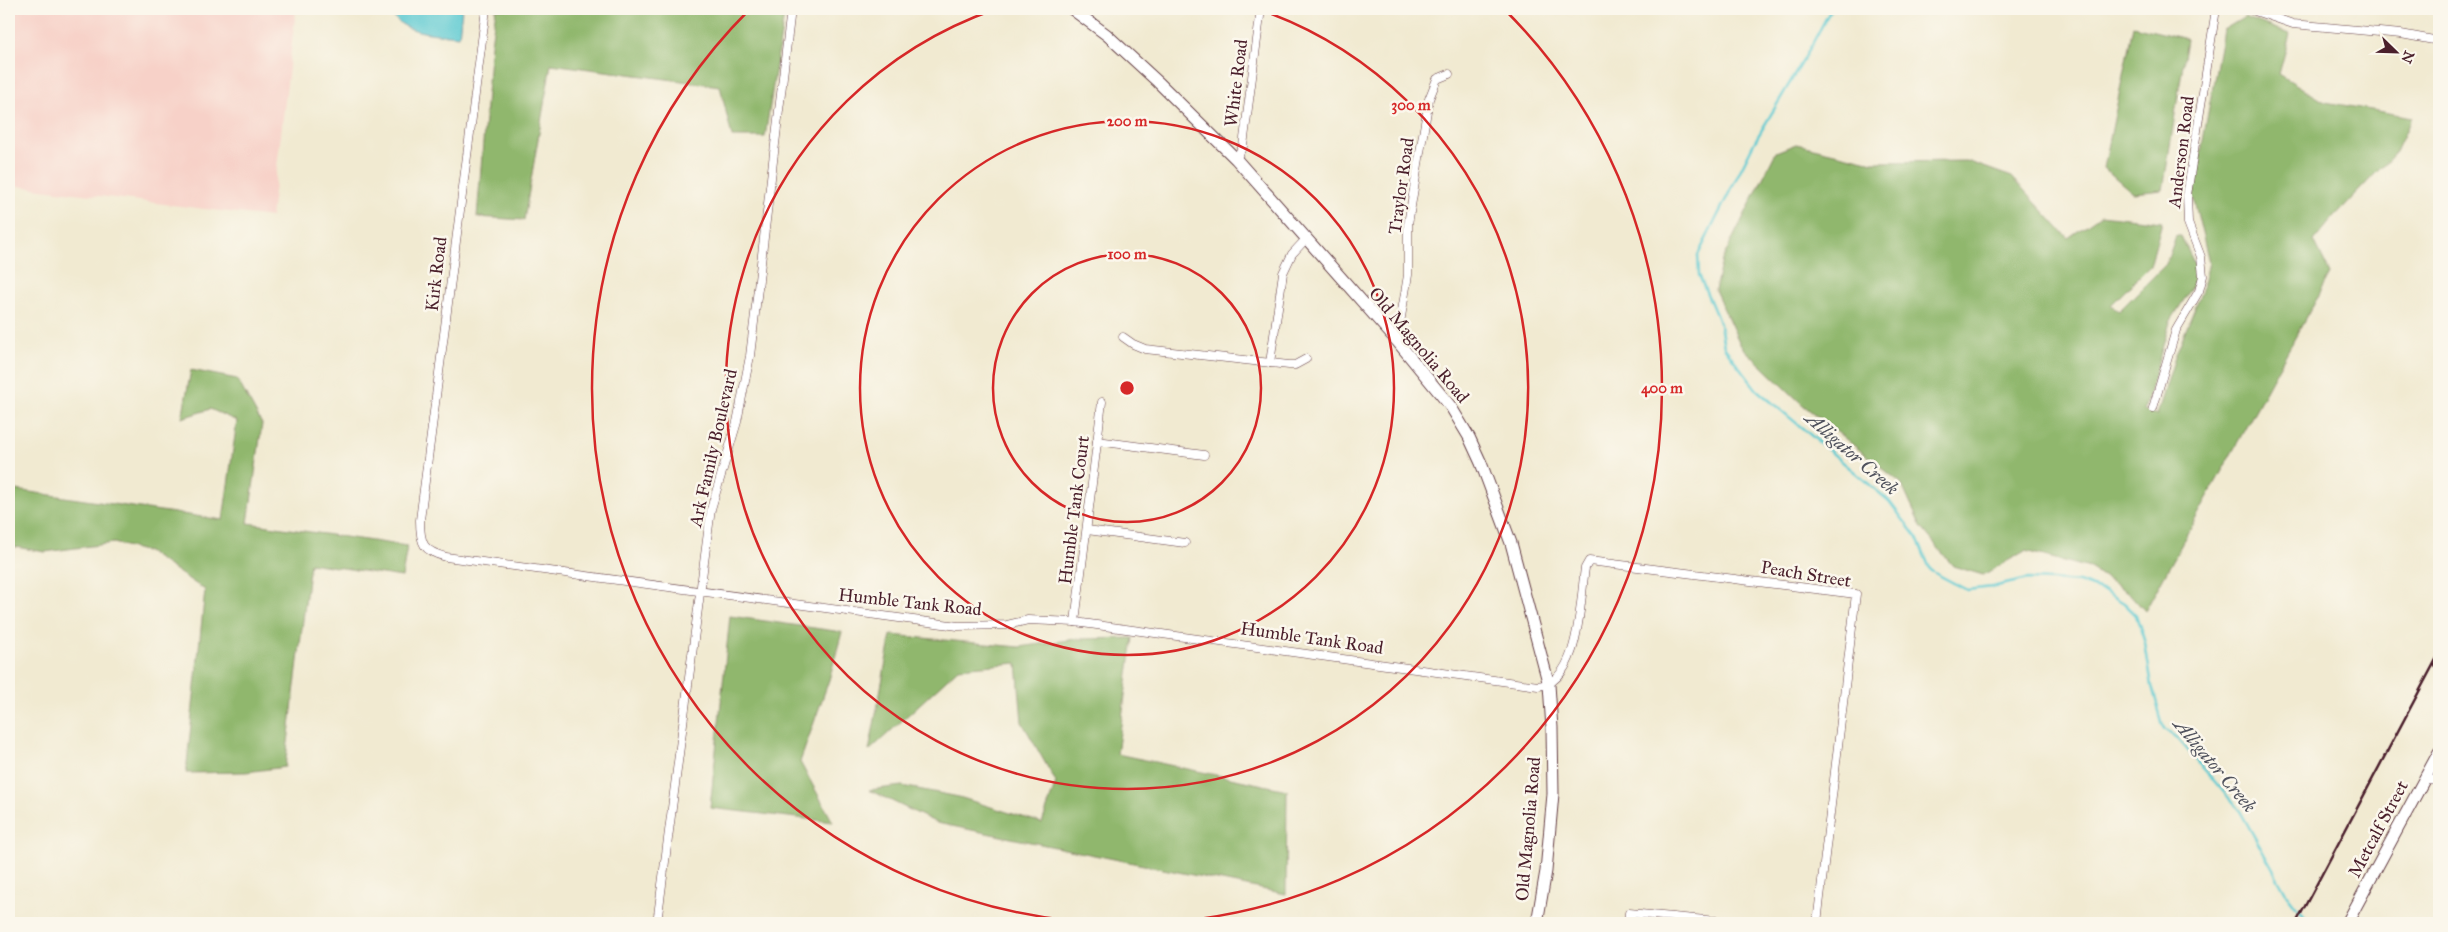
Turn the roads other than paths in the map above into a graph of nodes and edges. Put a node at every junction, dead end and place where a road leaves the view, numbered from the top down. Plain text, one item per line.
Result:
1 (486, 9) edge
2 (791, 9) edge
3 (1072, 9) edge
4 (1260, 9) edge
5 (2216, 9) edge
6 (2249, 9) edge
7 (2439, 41) edge
8 (1449, 74) dead end
9 (1236, 160) junction
10 (1305, 240) junction
11 (1123, 337) dead end
12 (1397, 341) junction
13 (1306, 359) dead end
14 (1270, 363) junction
15 (1102, 402) dead end
16 (2152, 408) dead end
17 (1097, 441) junction
18 (1204, 455) dead end
19 (1087, 530) junction
20 (422, 542) joint
21 (1185, 543) dead end
22 (700, 591) junction
23 (1075, 622) junction
24 (1548, 685) junction
25 (2439, 752) edge
26 (2425, 779) junction
27 (2439, 780) edge
28 (656, 923) edge
29 (1538, 923) edge
30 (1628, 923) edge
31 (1739, 923) edge
32 (1816, 923) edge
33 (2347, 923) edge

1 - 20 street, Kirk Road
2 - 22 street, Ark Family Boulevard
3 - 9 street, Old Magnolia Road
4 - 9 street, White Road
5 - 16 street, Anderson Road
6 - 7 street
8 - 12 street, Traylor Road
9 - 10 street, Old Magnolia Road
10 - 12 street, Old Magnolia Road
10 - 14 street
11 - 14 street
12 - 24 street, Old Magnolia Road
13 - 14 street
15 - 17 street, Humble Tank Court
17 - 18 street
17 - 19 street, Humble Tank Court
19 - 21 street
19 - 23 street, Humble Tank Court
20 - 22 street, Humble Tank Road
22 - 23 street, Humble Tank Road
22 - 28 street, Ark Family Boulevard
23 - 24 street, Humble Tank Road
24 - 29 street, Old Magnolia Road
24 - 32 street, Peach Street
25 - 26 street, Metcalf Street
26 - 27 street
26 - 33 street, Metcalf Street
30 - 31 street

